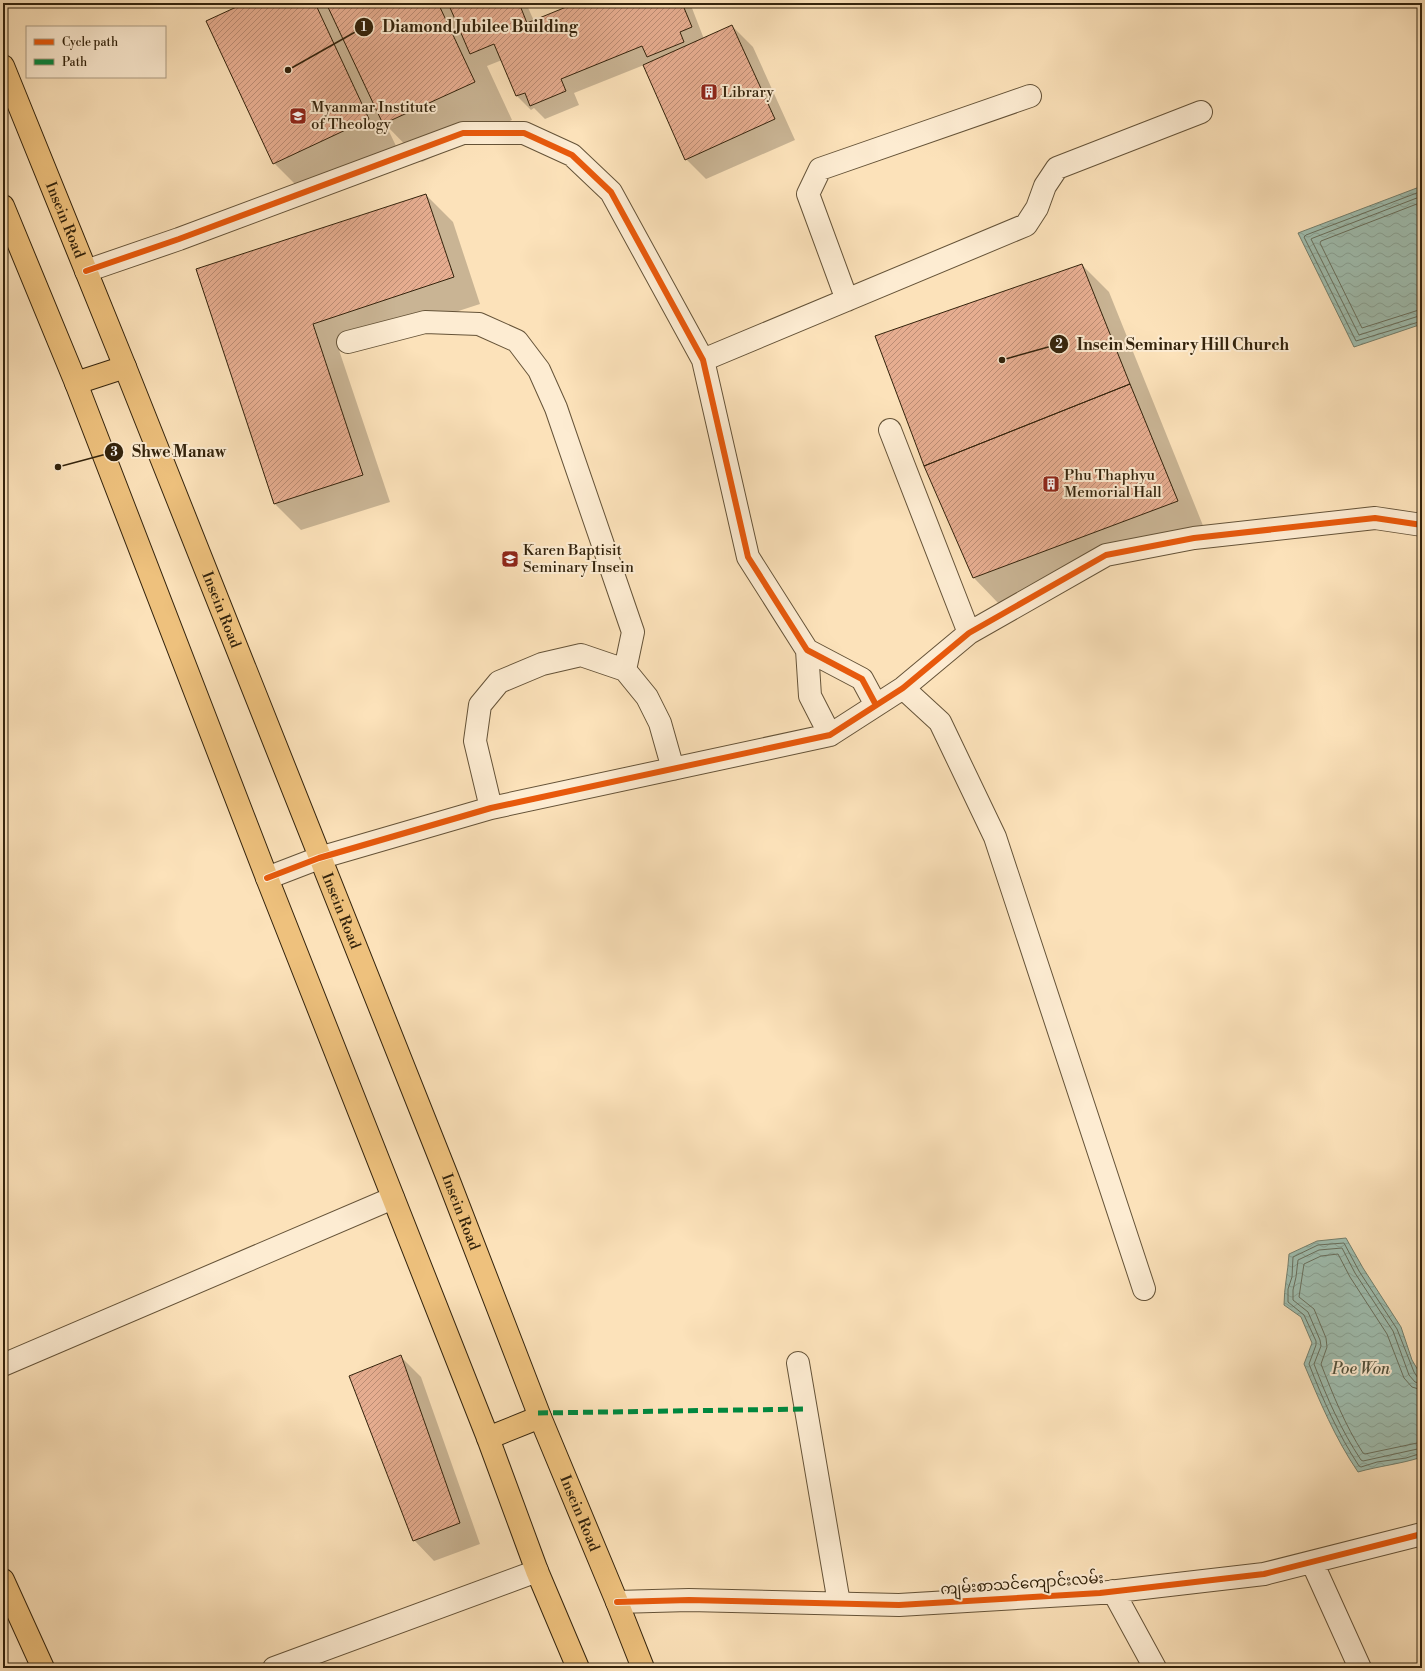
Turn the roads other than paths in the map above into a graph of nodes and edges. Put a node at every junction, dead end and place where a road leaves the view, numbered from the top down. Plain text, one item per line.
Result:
1 (4, 71) edge
2 (1030, 96) dead end
3 (1201, 112) dead end
4 (3, 206) edge
5 (86, 271) junction
6 (847, 300) junction
7 (348, 342) dead end
8 (703, 360) junction
9 (125, 367) junction
10 (76, 384) junction
11 (890, 430) dead end
12 (1422, 525) edge
13 (969, 633) junction
14 (807, 650) junction
15 (625, 670) junction
16 (903, 688) junction
17 (876, 705) junction
18 (830, 735) junction
19 (673, 769) junction
20 (491, 808) junction
21 (319, 858) junction
22 (266, 878) junction
23 (393, 1198) junction
24 (1144, 1289) dead end
25 (798, 1363) dead end
26 (3, 1364) edge
27 (540, 1418) junction
28 (488, 1438) junction
29 (1422, 1534) edge
30 (1312, 1562) junction
31 (537, 1571) junction
32 (3, 1580) edge
33 (1113, 1591) junction
34 (617, 1602) junction
35 (839, 1603) junction
36 (43, 1668) edge
37 (274, 1668) edge
38 (578, 1668) edge
39 (642, 1668) edge
40 (1155, 1668) edge
41 (1360, 1668) edge

1 - 5 main road, Insein Road
2 - 6 street
3 - 6 street
4 - 10 main road
5 - 8 street
5 - 9 main road, Insein Road
6 - 8 street
7 - 15 street
8 - 14 street
9 - 10 main road
9 - 21 main road, Insein Road
10 - 22 main road
11 - 13 street
12 - 13 street
13 - 16 street
14 - 17 street
14 - 18 street
15 - 19 street
15 - 20 street
16 - 17 street
16 - 24 street
17 - 18 street
18 - 19 street
19 - 20 street
20 - 21 street
21 - 22 street
21 - 27 main road, Insein Road
22 - 23 main road
23 - 26 street
23 - 28 main road
25 - 35 street
27 - 28 main road
27 - 34 main road, Insein Road
28 - 31 main road
29 - 30 street, ကျမ်းစာသင်ကျောင်းလမ်း
30 - 33 street, ကျမ်းစာသင်ကျောင်းလမ်း
30 - 41 street
31 - 37 street
31 - 38 main road
32 - 36 main road
33 - 35 street, ကျမ်းစာသင်ကျောင်းလမ်း
33 - 40 street
34 - 35 street, ကျမ်းစာသင်ကျောင်းလမ်း
34 - 39 main road, Insein Road

